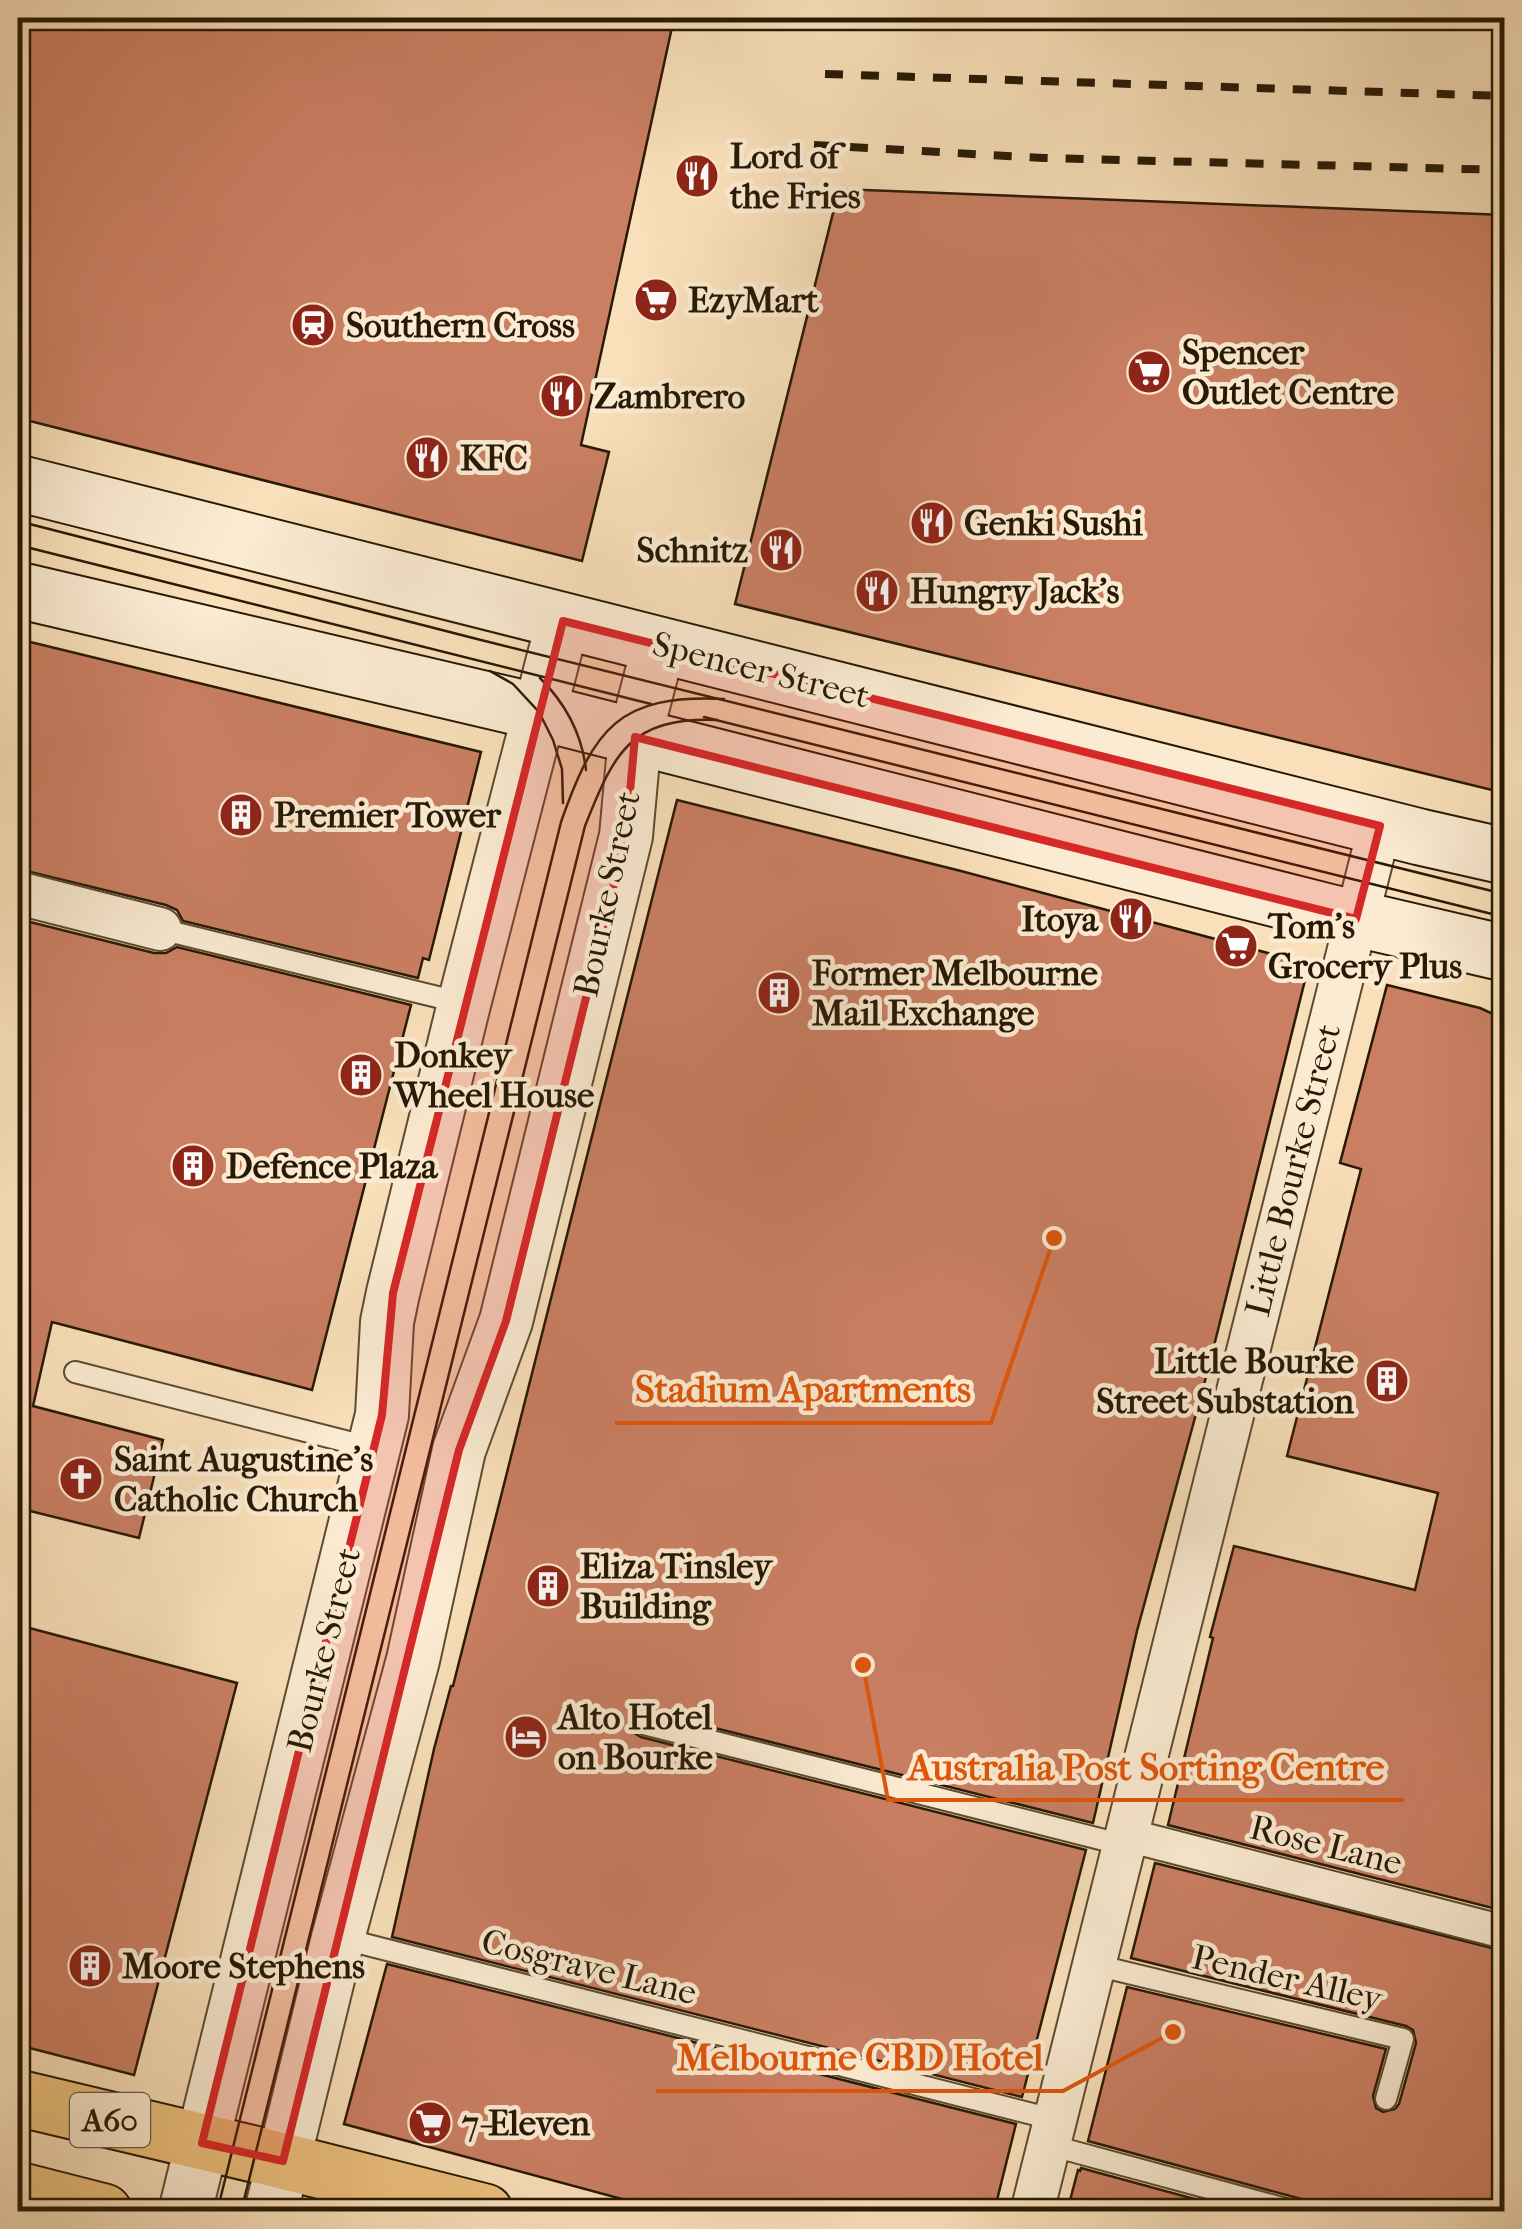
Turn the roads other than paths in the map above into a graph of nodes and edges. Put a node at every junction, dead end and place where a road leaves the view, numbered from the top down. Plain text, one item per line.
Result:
1 (18, 483) edge
2 (18, 590) edge
3 (562, 620) junction
4 (659, 644) junction
5 (539, 712) junction
6 (635, 737) junction
7 (1380, 826) junction
8 (1504, 856) edge
9 (18, 893) edge
10 (1356, 919) junction
11 (160, 928) joint
12 (1504, 953) edge
13 (464, 1004) junction
14 (75, 1372) dead end
15 (374, 1448) junction
16 (644, 1724) dead end
17 (1126, 1840) junction
18 (1504, 1932) edge
19 (338, 1938) junction
20 (1096, 1965) junction
21 (18, 2098) edge
22 (1386, 2099) dead end
23 (1052, 2132) junction
24 (202, 2143) junction
25 (277, 2186) edge
26 (18, 2190) edge
27 (104, 2212) edge
28 (185, 2212) edge
29 (485, 2212) edge
30 (1032, 2212) edge
31 (1297, 2212) edge

1 - 3 main road, Spencer Street
2 - 5 main road
3 - 4 main road, Spencer Street
3 - 5 street, Bourke Street
4 - 6 street, Bourke Street
4 - 7 main road, Spencer Street
5 - 6 main road
5 - 13 street, Bourke Street
6 - 10 main road
6 - 19 street, Bourke Street
7 - 8 main road, Spencer Street
7 - 10 street, Little Bourke Street
9 - 11 street
10 - 12 main road
10 - 17 street, Little Bourke Street
11 - 13 lane
13 - 15 street, Bourke Street
14 - 15 lane
15 - 24 street, Bourke Street
16 - 17 lane
17 - 18 street, Rose Lane
17 - 20 street, Little Bourke Street
19 - 23 lane, Cosgrave Lane
19 - 25 street, Bourke Street
20 - 22 lane, Pender Alley
20 - 23 street, Little Bourke Street
21 - 24 highway, A60
23 - 30 street, Little Bourke Street
23 - 31 lane, Cosgrave Lane
24 - 25 highway, A60
24 - 28 street, Bourke Street
25 - 29 highway, A60
26 - 27 highway

